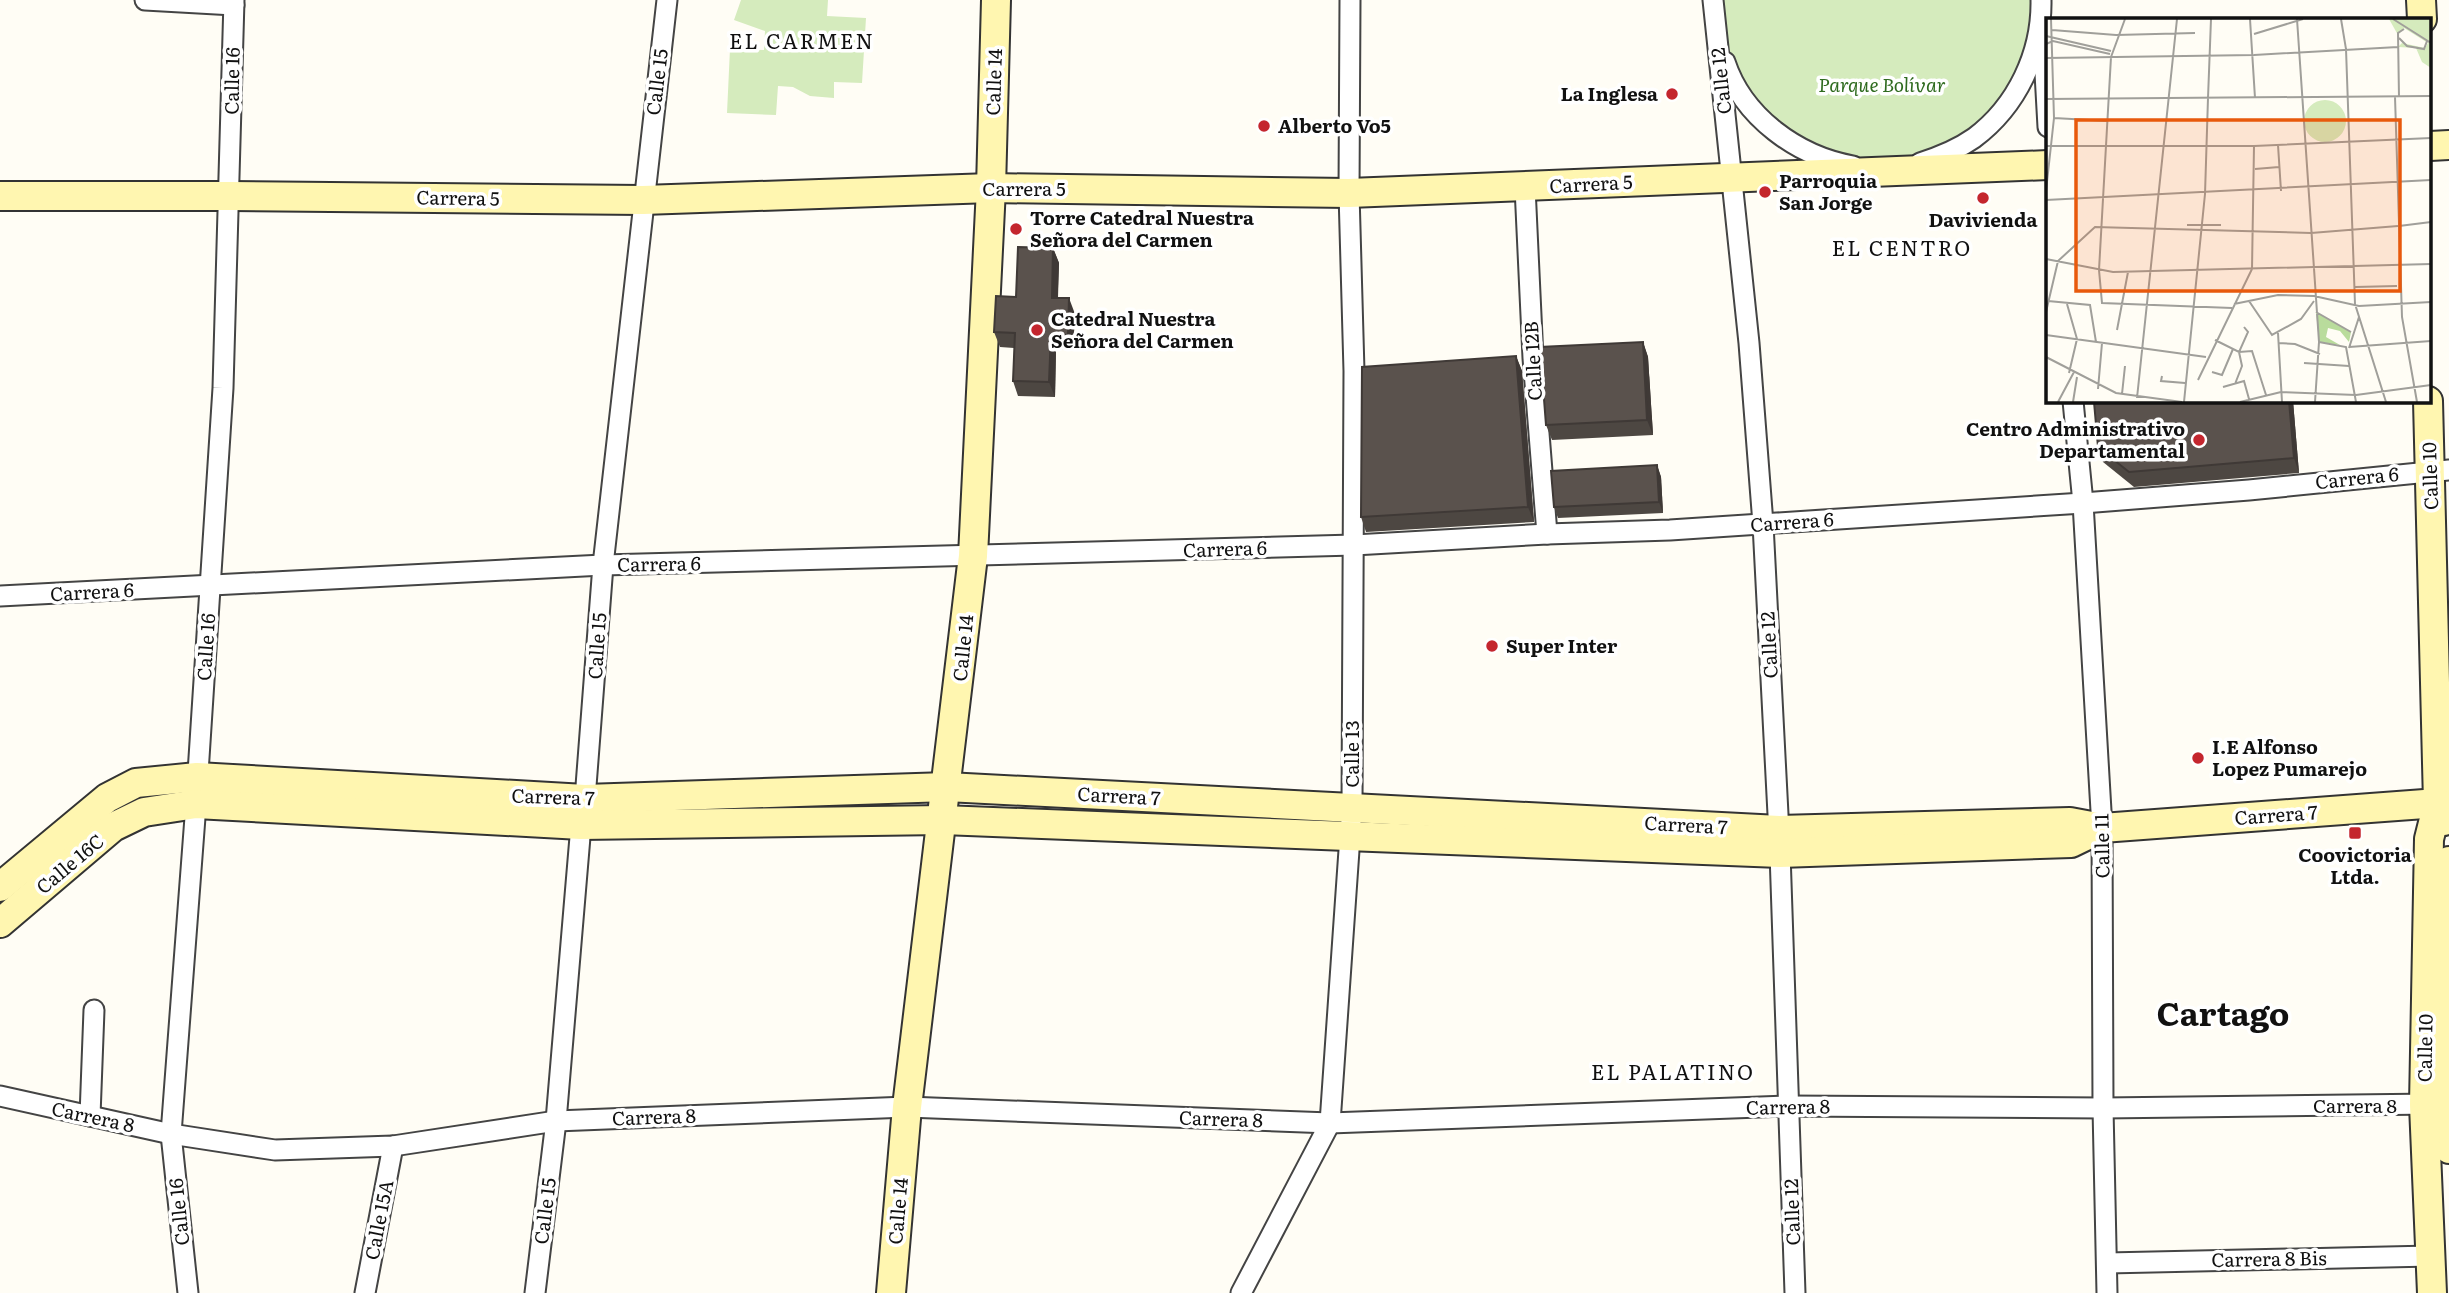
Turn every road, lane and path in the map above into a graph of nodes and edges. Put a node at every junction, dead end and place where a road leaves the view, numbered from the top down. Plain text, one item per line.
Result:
1 (145, 0) edge
2 (667, 0) edge
3 (996, 0) edge
4 (1350, 0) edge
5 (2421, 0) edge
6 (2041, 1) edge
7 (234, 2) edge
8 (1714, 6) edge
9 (2422, 18) edge
10 (2046, 91) edge
11 (2046, 165) edge
12 (1886, 172) junction
13 (1732, 177) junction
14 (1525, 187) junction
15 (991, 188) junction
16 (1349, 193) junction
17 (0, 196) edge
18 (230, 196) junction
19 (643, 200) junction
20 (2073, 402) edge
21 (2428, 402) edge
22 (2440, 470) edge
23 (2083, 503) junction
24 (1763, 524) junction
25 (1547, 534) junction
26 (1354, 545) junction
27 (973, 556) junction
28 (603, 565) junction
29 (210, 587) junction
30 (0, 596) edge
31 (136, 783) joint
32 (947, 787) junction
33 (197, 790) junction
34 (2444, 802) edge
35 (1352, 807) junction
36 (144, 812) joint
37 (583, 812) junction
38 (943, 820) junction
39 (2102, 828) junction
40 (1351, 836) junction
41 (2449, 837) edge
42 (1780, 842) junction
43 (2449, 861) edge
44 (0, 887) edge
45 (0, 923) edge
46 (94, 1010) dead end
47 (0, 1096) edge
48 (2440, 1103) edge
49 (1787, 1106) junction
50 (907, 1107) junction
51 (2104, 1108) junction
52 (90, 1116) junction
53 (556, 1121) junction
54 (1330, 1123) junction
55 (171, 1134) junction
56 (393, 1146) junction
57 (2449, 1149) edge
58 (2431, 1256) junction
59 (2107, 1263) junction
60 (188, 1293) edge
61 (365, 1293) edge
62 (535, 1293) edge
63 (891, 1293) edge
64 (1241, 1293) edge
65 (1795, 1293) edge
66 (2107, 1293) edge
67 (2432, 1293) edge

1 - 7 street
2 - 19 street, Calle 15
3 - 15 main road, Calle 14
4 - 16 street, Calle 13
5 - 9 main road
6 - 10 street
6 - 12 street
7 - 18 street, Calle 16
8 - 12 street
8 - 13 street, Calle 12
11 - 12 main road, Carrera 5
12 - 13 main road, Carrera 5
13 - 14 main road, Carrera 5
13 - 24 street, Calle 12
14 - 16 main road, Carrera 5
14 - 25 street, Calle 12B
15 - 16 main road, Carrera 5
15 - 19 main road, Carrera 5
15 - 27 main road, Calle 14
16 - 26 street, Calle 13
17 - 18 main road, Carrera 5
18 - 19 main road, Carrera 5
18 - 29 street, Calle 16
19 - 28 street, Calle 15
20 - 23 street, Calle 11
21 - 22 main road, Calle 10
22 - 23 street, Carrera 6
22 - 34 main road, Calle 10
23 - 24 street, Carrera 6
23 - 39 street, Calle 11
24 - 25 street, Carrera 6
24 - 42 street, Calle 12
25 - 26 street, Carrera 6
26 - 27 street, Carrera 6
26 - 35 street, Calle 13
27 - 28 street, Carrera 6
27 - 32 main road, Calle 14
28 - 29 street, Carrera 6
28 - 37 street, Calle 15
29 - 30 street, Carrera 6
29 - 33 street, Calle 16
31 - 33 main road, Carrera 7
31 - 44 main road, Calle 16C
32 - 35 main road, Carrera 7
32 - 37 main road, Carrera 7
32 - 38 main road, Calle 14
33 - 36 main road, Carrera 7
33 - 37 main road, Carrera 7
33 - 55 street, Calle 16
34 - 39 main road, Carrera 7
34 - 41 main road, Calle 10
34 - 48 main road, Calle 10
35 - 40 street, Calle 13
35 - 42 main road, Carrera 7
36 - 45 main road, Calle 16C
37 - 38 main road, Carrera 7
37 - 53 street, Calle 15
38 - 40 main road, Carrera 7
38 - 50 main road, Calle 14
39 - 42 main road, Carrera 7
39 - 51 street, Calle 11
40 - 42 main road, Carrera 7
40 - 54 street, Calle 13
42 - 49 street, Calle 12
43 - 48 main road, Calle 10
46 - 52 street
47 - 52 street, Carrera 8
48 - 51 street, Carrera 8
48 - 57 main road, Calle 10
48 - 58 main road, Calle 10
49 - 51 street, Carrera 8
49 - 54 street, Carrera 8
49 - 65 street, Calle 12
50 - 53 street, Carrera 8
50 - 54 street, Carrera 8
50 - 63 main road, Calle 14
51 - 59 street, Calle 11
52 - 55 street, Carrera 8
53 - 56 street, Carrera 8
53 - 62 street, Calle 15
54 - 64 street, Calle 13
55 - 56 street, Carrera 8
55 - 60 street, Calle 16
56 - 61 street, Calle 15A
58 - 59 street, Carrera 8 Bis
58 - 67 main road, Calle 10
59 - 66 street, Calle 11

